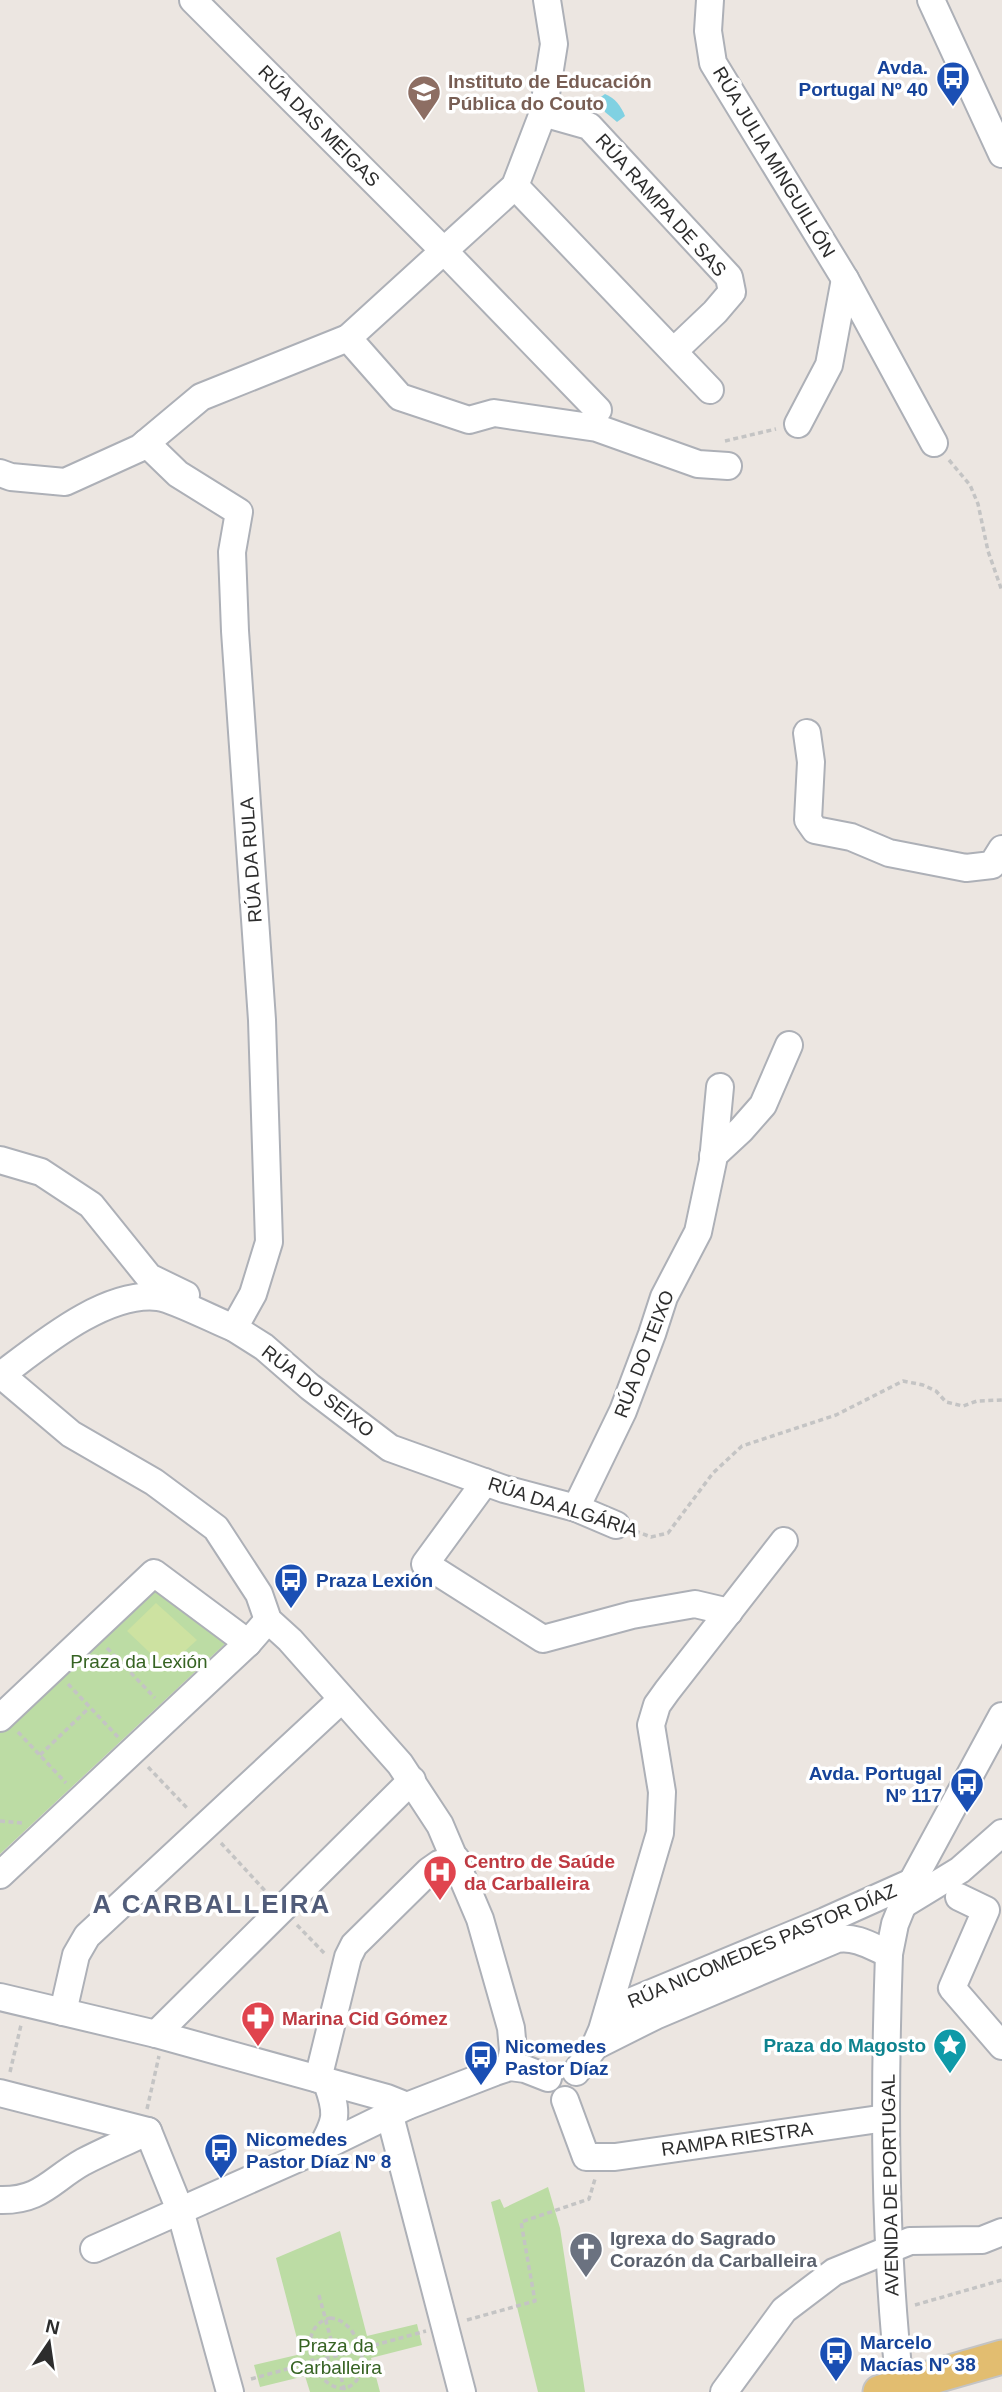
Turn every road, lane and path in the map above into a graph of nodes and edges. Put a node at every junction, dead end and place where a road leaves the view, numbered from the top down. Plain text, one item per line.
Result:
1 (193, 0) edge
2 (547, 0) edge
3 (710, 0) edge
4 (931, 0) edge
5 (542, 113) junction
6 (999, 135) edge
7 (515, 186) junction
8 (445, 251) junction
9 (845, 279) junction
10 (348, 338) junction
11 (674, 351) junction
12 (710, 390) dead end
13 (598, 410) dead end
14 (798, 424) joint
15 (146, 443) junction
16 (934, 443) joint
17 (725, 454) joint
18 (0, 473) edge
19 (1002, 591) edge
20 (807, 733) dead end
21 (1002, 858) edge
22 (789, 1045) dead end
23 (720, 1087) dead end
24 (713, 1156) junction
25 (0, 1160) edge
26 (236, 1323) junction
27 (1, 1375) edge
28 (1002, 1400) edge
29 (403, 1452) joint
30 (485, 1482) junction
31 (576, 1508) junction
32 (616, 1525) joint
33 (784, 1541) dead end
34 (729, 1612) junction
35 (268, 1619) junction
36 (91, 1632) junction
37 (248, 1643) junction
38 (52, 1668) junction
39 (341, 1699) junction
40 (90, 1708) junction
41 (171, 1714) junction
42 (1002, 1716) edge
43 (1, 1717) edge
44 (132, 1751) junction
45 (40, 1755) junction
46 (412, 1780) junction
47 (81, 1798) junction
48 (205, 1827) junction
49 (1002, 1833) edge
50 (456, 1859) junction
51 (0, 1875) edge
52 (912, 1882) junction
53 (959, 1897) dead end
54 (901, 1906) junction
55 (282, 1909) junction
56 (889, 1954) junction
57 (344, 1974) junction
58 (13, 2000) edge
59 (63, 2011) junction
60 (608, 2011) junction
61 (160, 2035) junction
62 (1001, 2038) edge
63 (513, 2039) junction
64 (596, 2046) junction
65 (510, 2067) junction
66 (559, 2073) junction
67 (323, 2081) junction
68 (3, 2094) edge
69 (399, 2111) junction
70 (886, 2118) junction
71 (145, 2130) junction
72 (321, 2148) junction
73 (594, 2157) junction
74 (0, 2200) edge
75 (180, 2210) junction
76 (1002, 2232) edge
77 (94, 2249) dead end
78 (889, 2249) junction
79 (1002, 2280) edge
80 (319, 2295) dead end
81 (892, 2311) junction
82 (326, 2319) junction
83 (444, 2326) junction
84 (359, 2350) junction
85 (336, 2356) junction
86 (1002, 2357) edge
87 (314, 2363) junction
88 (229, 2388) edge
89 (890, 2389) edge
90 (344, 2391) edge
91 (462, 2392) edge
92 (724, 2392) edge

1 - 8 street, RÚA DAS MEIGAS
2 - 5 street
3 - 9 street, RÚA JULIA MINGUILLÓN
4 - 6 street
5 - 7 street
5 - 11 street, RÚA RAMPA DE SAS
7 - 8 street
7 - 11 street
8 - 10 street
8 - 13 street, RÚA DAS MEIGAS
9 - 14 street, RÚA JULIA MINGUILLÓN
9 - 16 street, RÚA JULIA MINGUILLÓN
10 - 15 street
10 - 17 street
11 - 12 street
14 - 17 path
15 - 18 street
15 - 26 street, RÚA DA RULA
16 - 19 path
20 - 21 street
22 - 24 street
23 - 24 street, RÚA DO TEIXO
24 - 31 street, RÚA DO TEIXO
25 - 26 street, RÚA DO SEIXO
26 - 27 street, RÚA DO SEIXO
26 - 29 street, RÚA DO SEIXO
27 - 35 street
28 - 32 path, RÚA DA ALGÁRIA
29 - 30 street, RÚA DA ALGÁRIA
30 - 31 street, RÚA DA ALGÁRIA
30 - 34 street
31 - 32 street, RÚA DA ALGÁRIA
33 - 34 street
34 - 60 street
35 - 37 street
35 - 39 street
36 - 37 street
36 - 38 street
36 - 41 path
37 - 41 street
38 - 40 path
38 - 43 street
39 - 46 street
39 - 48 street
40 - 44 path
40 - 45 path
41 - 44 street
42 - 52 street, AVENIDA DE PORTUGAL
43 - 45 path
44 - 47 street
44 - 48 path
45 - 47 path
46 - 50 street
46 - 55 street
47 - 51 street
48 - 55 path
48 - 59 street
49 - 54 street
50 - 57 street
50 - 63 street
52 - 54 street, AVENIDA DE PORTUGAL
52 - 60 street, RÚA NICOMEDES PASTOR DÍAZ
53 - 62 street
54 - 56 street, AVENIDA DE PORTUGAL
55 - 57 path
55 - 61 street
56 - 64 street, RÚA NICOMEDES PASTOR DÍAZ
56 - 70 street, AVENIDA DE PORTUGAL
57 - 67 street
58 - 59 street
58 - 68 path
59 - 61 street
60 - 64 street, RÚA NICOMEDES PASTOR DÍAZ
61 - 67 street
61 - 71 path
63 - 65 street
63 - 66 street
64 - 66 street, RÚA NICOMEDES PASTOR DÍAZ
65 - 66 street
65 - 69 street
66 - 73 street
67 - 69 street
67 - 72 street
68 - 71 street
69 - 72 street
69 - 83 street
70 - 73 street, RAMPA RIESTRA
70 - 78 street, AVENIDA DE PORTUGAL
71 - 74 street
71 - 75 street
72 - 75 street
73 - 83 path
75 - 77 street
75 - 88 street
76 - 78 street
78 - 81 street, AVENIDA DE PORTUGAL
78 - 92 street
79 - 81 path
80 - 82 path
81 - 89 street, AVENIDA DE PORTUGAL
82 - 84 path
82 - 85 path
82 - 87 path
83 - 84 path
83 - 91 street
84 - 85 path
84 - 90 path
85 - 87 path
85 - 90 path
86 - 89 main road
87 - 88 path
87 - 90 path

